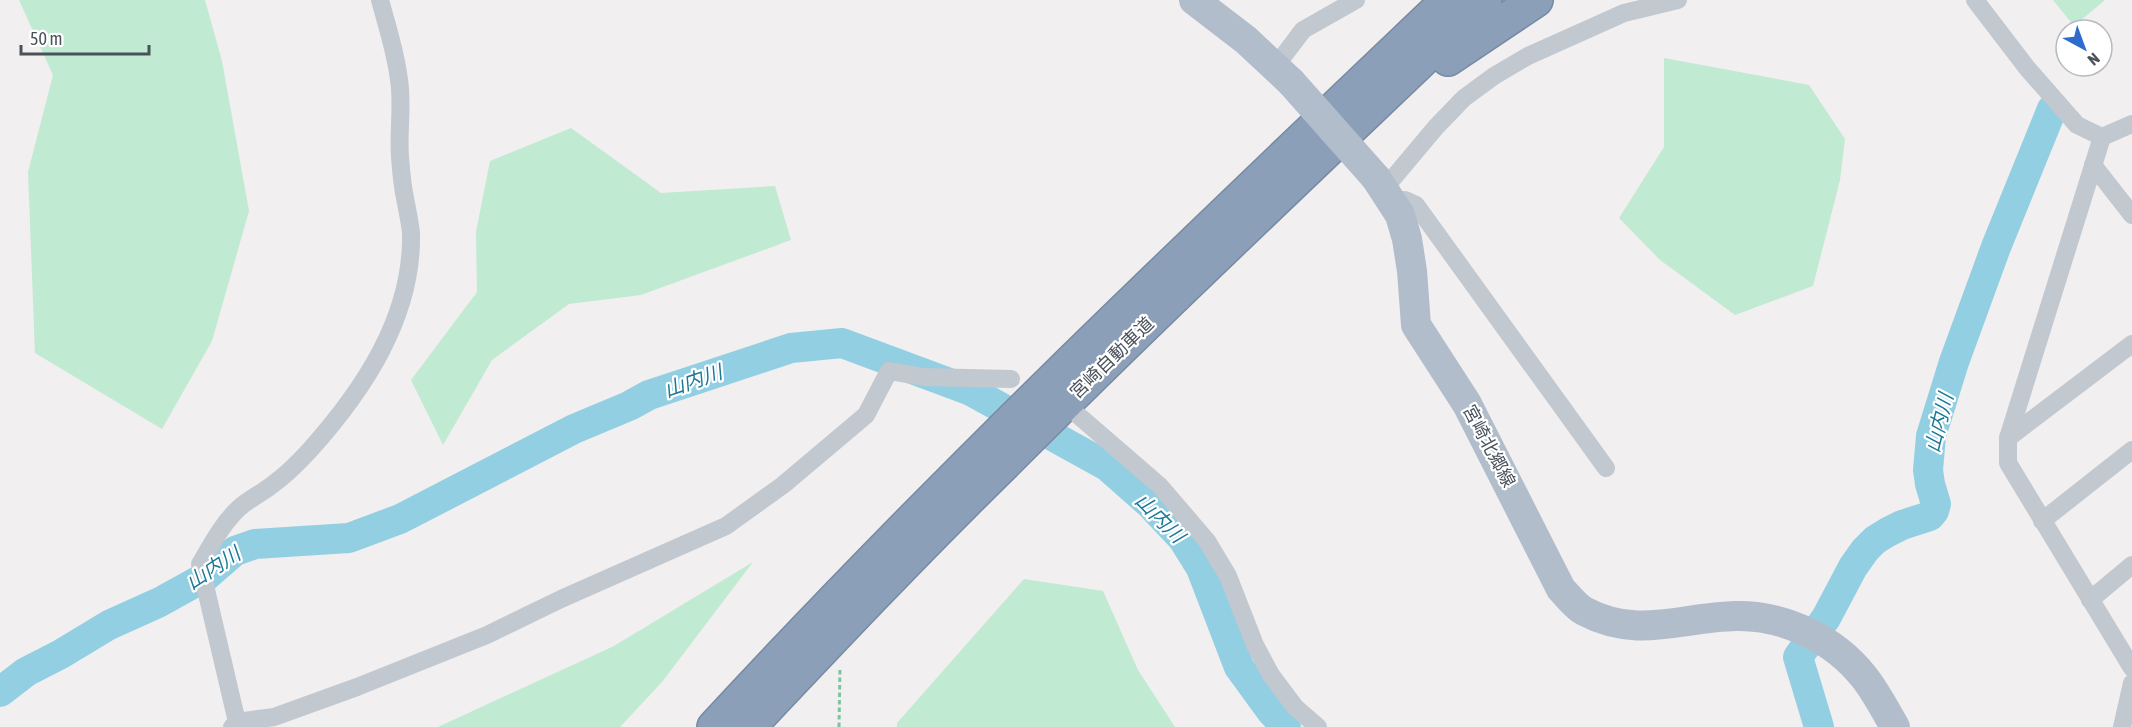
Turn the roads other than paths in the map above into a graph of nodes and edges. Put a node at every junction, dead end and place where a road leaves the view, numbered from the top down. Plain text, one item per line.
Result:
1 (380, 0) edge
2 (1194, 0) edge
3 (1356, 0) edge
4 (1448, 0) edge
5 (1485, 0) edge
6 (1536, 0) edge
7 (1678, 0) edge
8 (1975, 0) edge
9 (1283, 75) junction
10 (2132, 124) edge
11 (2102, 137) junction
12 (2093, 165) junction
13 (1384, 190) junction
14 (2132, 215) edge
15 (1228, 245) junction
16 (2132, 344) edge
17 (1011, 379) dead end
18 (1079, 416) dead end
19 (2008, 438) junction
20 (2132, 450) edge
21 (1606, 468) dead end
22 (2042, 521) junction
23 (2132, 565) edge
24 (2090, 600) junction
25 (2132, 668) edge
26 (2132, 683) edge
27 (234, 724) edge
28 (714, 727) edge
29 (749, 727) edge
30 (1318, 727) edge
31 (1894, 727) edge
32 (2121, 727) edge

1 - 27 street
2 - 9 main road, 宮崎北郷線
3 - 9 street
4 - 28 highway, 宮崎自動車道
5 - 15 highway, 宮崎自動車道
6 - 15 highway
7 - 13 street
8 - 11 street
9 - 13 main road, 宮崎北郷線, bridge
10 - 11 street
11 - 12 street
12 - 14 street
12 - 19 street
13 - 21 street
13 - 31 main road, 宮崎北郷線
15 - 29 highway, 宮崎自動車道
16 - 19 street
17 - 27 street
18 - 30 street
19 - 22 street
20 - 22 street
22 - 24 street
23 - 24 street
24 - 25 street
26 - 32 street

